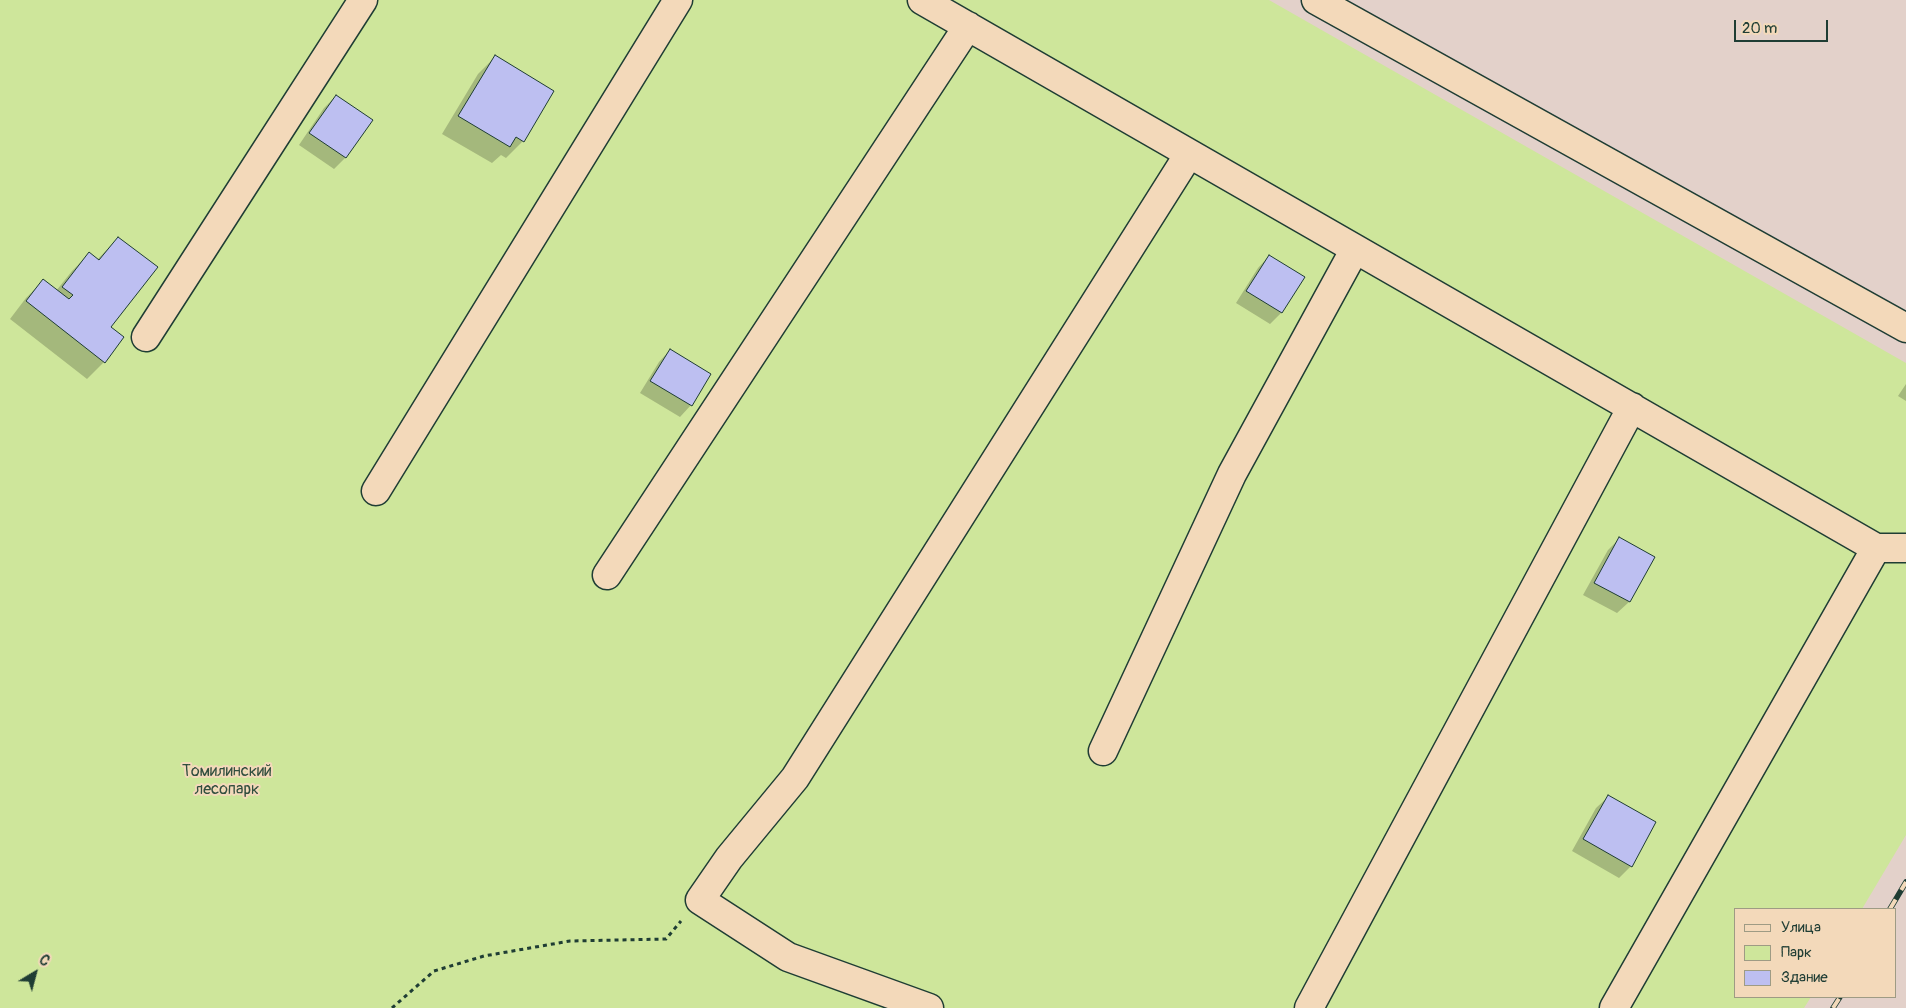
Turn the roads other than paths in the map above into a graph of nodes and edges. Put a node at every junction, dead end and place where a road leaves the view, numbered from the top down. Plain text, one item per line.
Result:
1 (363, 0) edge
2 (678, 0) edge
3 (922, 0) edge
4 (1316, 0) edge
5 (968, 26) junction
6 (1189, 154) junction
7 (1355, 249) junction
8 (1906, 328) edge
9 (146, 337) dead end
10 (1632, 407) junction
11 (376, 491) dead end
12 (1876, 548) junction
13 (1906, 548) edge
14 (607, 574) dead end
15 (1103, 751) dead end
16 (929, 1008) edge
17 (1309, 1008) edge
18 (1614, 1008) edge

1 - 9 street
2 - 11 street
3 - 5 street
4 - 8 street
5 - 6 street
5 - 14 street
6 - 7 street
6 - 16 street
7 - 10 street
7 - 15 street
10 - 12 street
10 - 17 street
12 - 13 street
12 - 18 street

